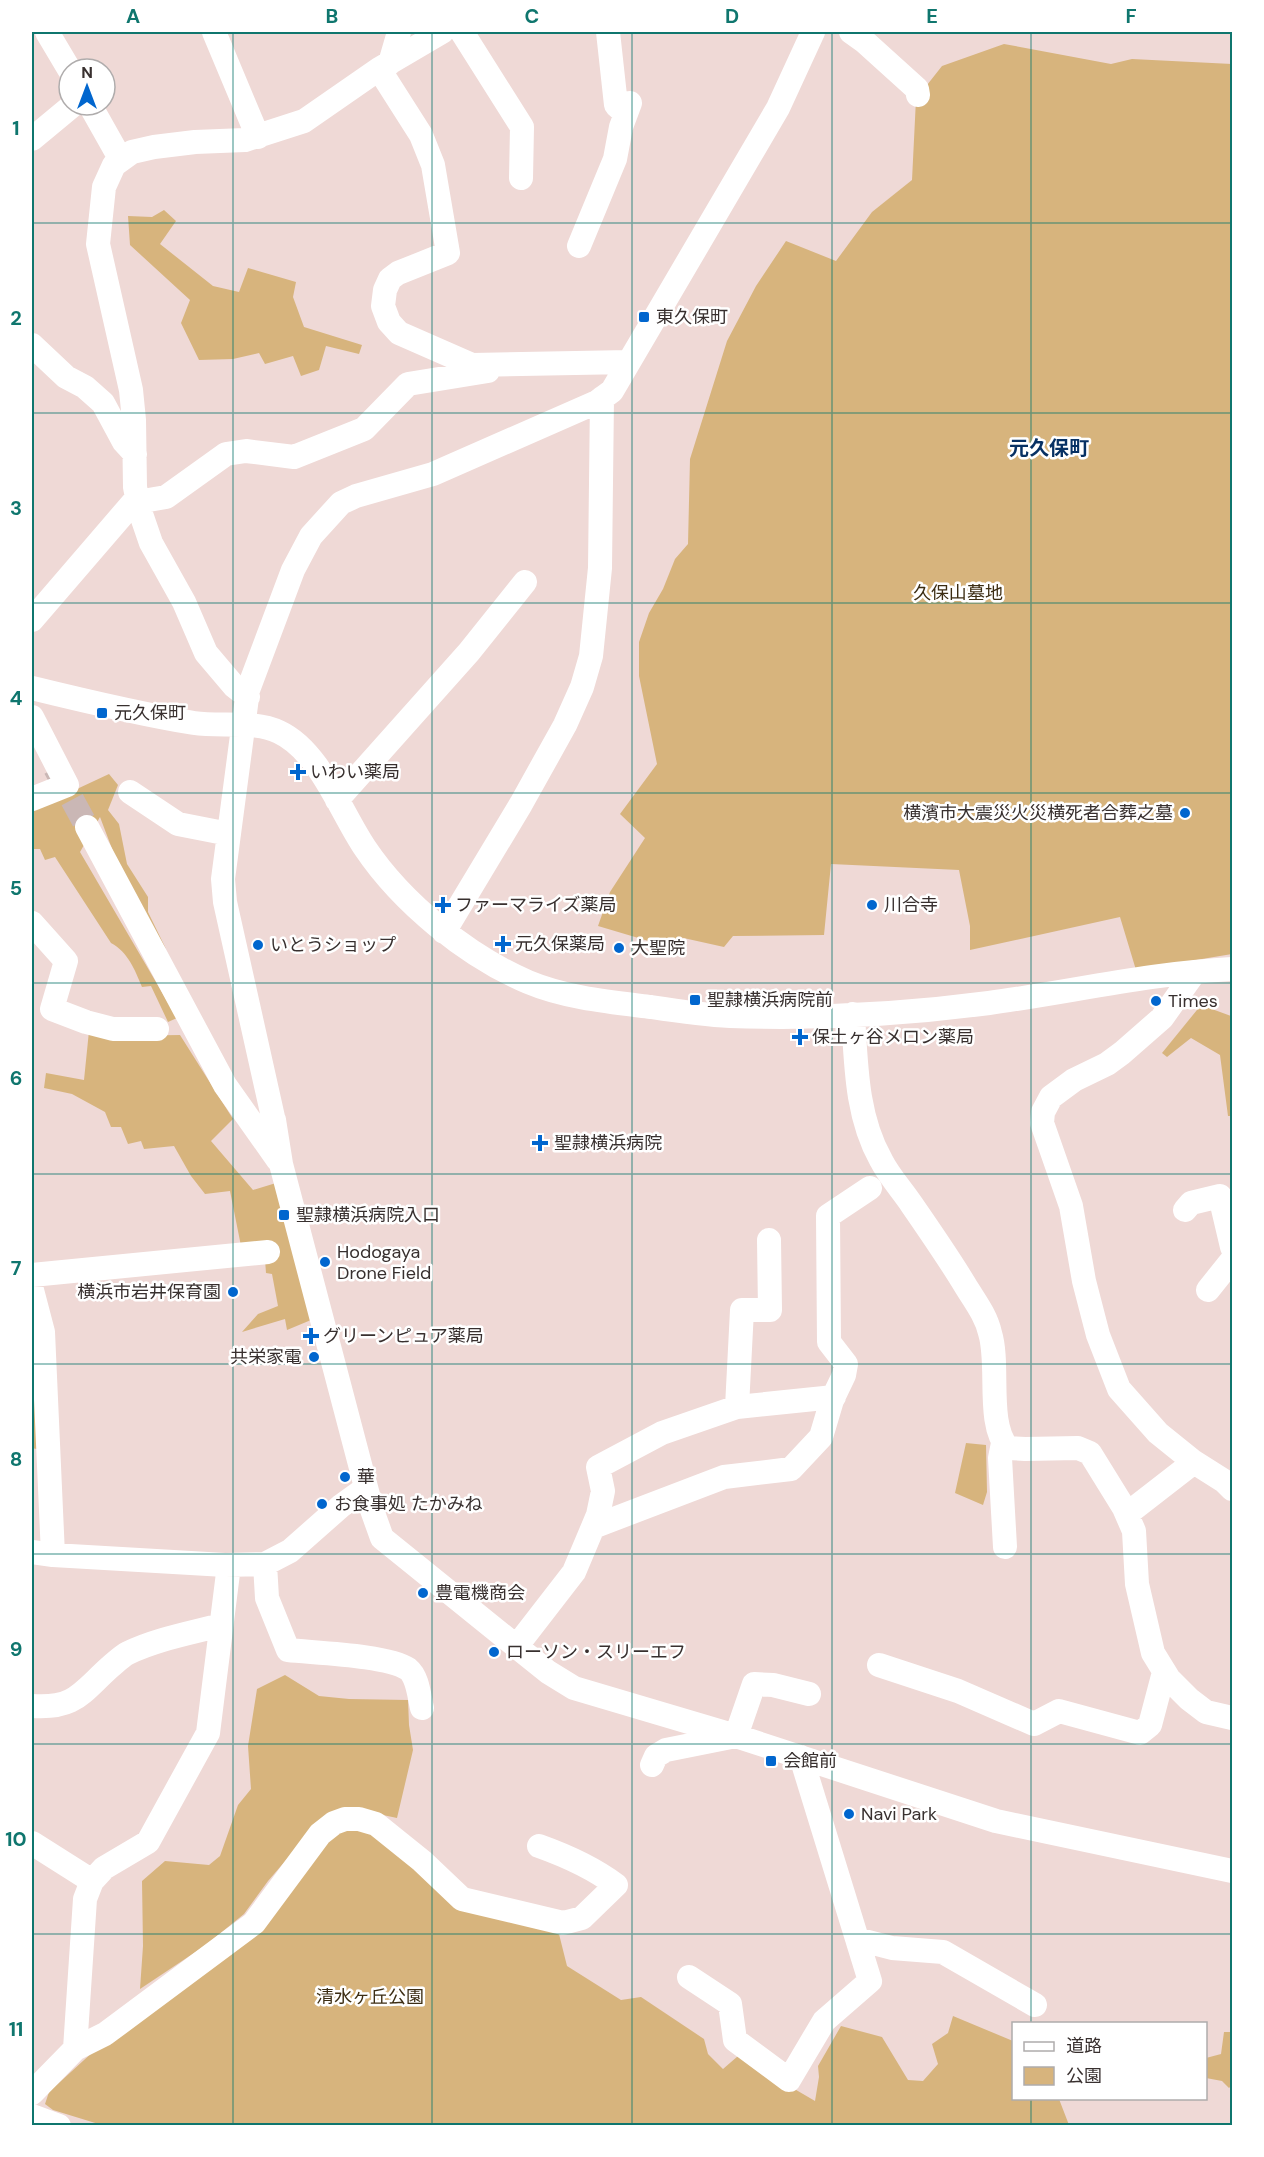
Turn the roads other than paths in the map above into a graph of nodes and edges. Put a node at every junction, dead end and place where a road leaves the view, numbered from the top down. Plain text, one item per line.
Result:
1 (38, 32) edge
2 (47, 32) edge
3 (214, 32) edge
4 (399, 32) edge
5 (442, 32) edge
6 (462, 32) edge
7 (608, 32) edge
8 (813, 32) edge
9 (851, 32) edge
10 (32, 36) edge
11 (62, 57) edge
12 (385, 66) junction
13 (918, 94) dead end
14 (59, 117) edge
15 (97, 117) edge
16 (258, 136) junction
17 (32, 139) edge
18 (122, 160) junction
19 (521, 178) dead end
20 (579, 246) dead end
21 (33, 348) edge
22 (630, 362) junction
23 (503, 364) junction
24 (602, 398) junction
25 (135, 454) junction
26 (137, 500) junction
27 (525, 582) dead end
28 (32, 620) edge
29 (32, 688) edge
30 (248, 697) junction
31 (32, 717) edge
32 (244, 725) junction
33 (130, 792) dead end
34 (32, 800) edge
35 (337, 801) junction
36 (87, 827) tunnel mouth
37 (229, 834) junction
38 (32, 923) edge
39 (444, 932) junction
40 (1233, 969) edge
41 (1194, 973) junction
42 (853, 1014) junction
43 (157, 1029) dead end
44 (281, 1164) junction
45 (870, 1188) dead end
46 (1185, 1210) dead end
47 (769, 1240) dead end
48 (1233, 1247) edge
49 (268, 1251) dead end
50 (1233, 1260) edge
51 (32, 1275) edge
52 (32, 1290) edge
53 (1208, 1290) dead end
54 (37, 1333) edge
55 (834, 1397) junction
56 (737, 1407) junction
57 (1003, 1443) junction
58 (1194, 1462) junction
59 (366, 1488) junction
60 (1233, 1489) edge
61 (1127, 1514) junction
62 (593, 1527) junction
63 (1005, 1547) dead end
64 (42, 1553) edge
65 (265, 1564) junction
66 (229, 1565) junction
67 (221, 1625) junction
68 (516, 1647) junction
69 (879, 1665) dead end
70 (1164, 1672) junction
71 (809, 1694) dead end
72 (32, 1706) edge
73 (422, 1708) dead end
74 (1233, 1718) edge
75 (736, 1736) junction
76 (801, 1757) junction
77 (652, 1765) dead end
78 (543, 1842) dead end
79 (32, 1843) edge
80 (1233, 1871) edge
81 (92, 1881) junction
82 (857, 1939) junction
83 (688, 1977) dead end
84 (1035, 2004) dead end
85 (75, 2049) junction
86 (32, 2093) edge
87 (32, 2116) edge
88 (59, 2126) edge

1 - 10 street
2 - 11 street
3 - 16 street
4 - 12 street
5 - 12 street
6 - 19 street
7 - 20 street
8 - 22 street
9 - 13 street
12 - 16 street
12 - 23 street
14 - 17 street
15 - 18 street
16 - 18 street
18 - 25 street
21 - 25 street
22 - 23 street
22 - 24 street
23 - 26 street
24 - 30 street
24 - 39 street
25 - 26 street
26 - 28 street
26 - 30 street
27 - 35 street
29 - 32 street
30 - 32 street
31 - 34 street
32 - 35 street
32 - 37 street
33 - 37 street
35 - 39 street
36 - 44 street
37 - 44 street
38 - 43 street
39 - 42 street
40 - 41 street
41 - 42 street
41 - 58 street
42 - 57 street
44 - 59 street
45 - 55 street
46 - 48 street
47 - 56 street
49 - 51 street
50 - 53 street
52 - 54 street
54 - 64 street
55 - 56 street
55 - 62 street
56 - 62 street
57 - 61 street
57 - 63 street
58 - 60 street
58 - 61 street
59 - 65 street
59 - 68 street
61 - 70 street
62 - 68 street
64 - 66 street
65 - 66 street
65 - 73 street
66 - 67 street
67 - 72 street
67 - 81 street
68 - 75 street
69 - 70 street
70 - 74 street
71 - 75 street
75 - 76 street
75 - 77 street
76 - 80 street
76 - 82 street
78 - 85 street
79 - 81 street
81 - 85 street
82 - 83 street
82 - 84 street
85 - 86 street
87 - 88 street

